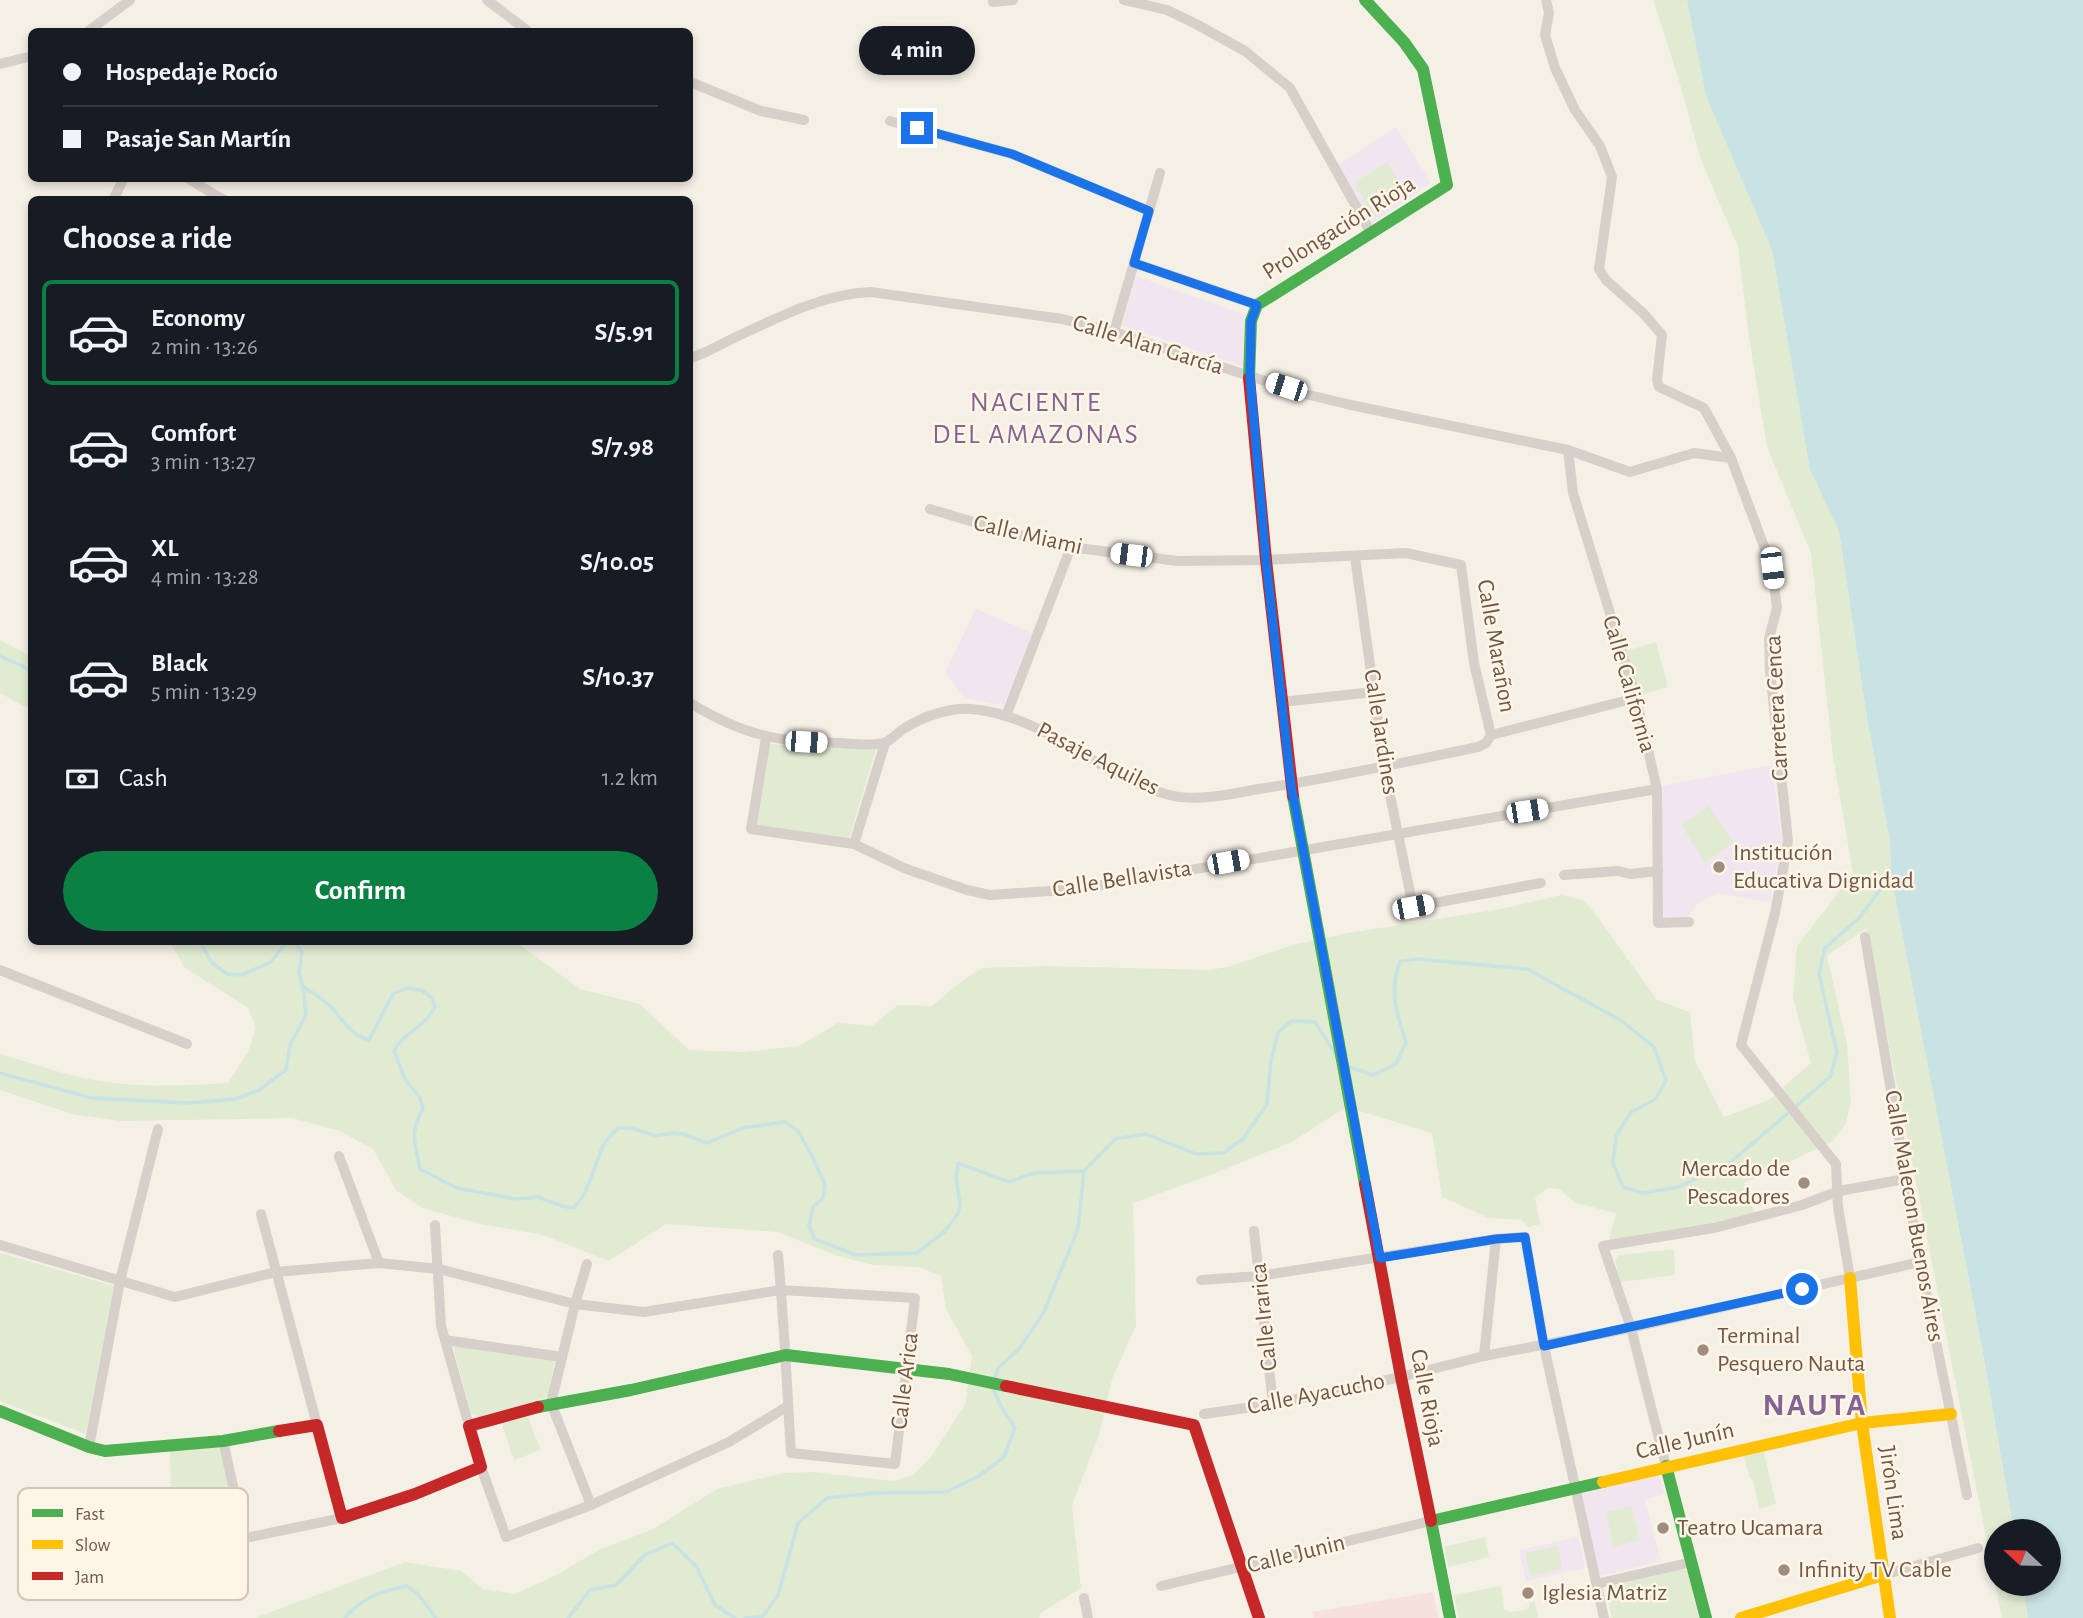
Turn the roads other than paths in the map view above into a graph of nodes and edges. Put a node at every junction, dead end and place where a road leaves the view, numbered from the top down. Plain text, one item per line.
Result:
1 (130, 0) edge
2 (487, 0) edge
3 (1013, 0) edge
4 (1125, 0) edge
5 (1365, 0) edge
6 (1546, 0) edge
7 (993, 2) edge
8 (93, 28) edge
9 (524, 28) edge
10 (28, 57) edge
11 (0, 64) edge
12 (693, 83) edge
13 (804, 120) dead end
14 (890, 121) dead end
15 (1160, 173) dead end
16 (194, 182) edge
17 (217, 196) edge
18 (1149, 211) junction
19 (1371, 233) junction
20 (1134, 263) junction
21 (1257, 305) junction
22 (1114, 332) junction
23 (693, 357) edge
24 (1250, 376) junction
25 (1568, 450) junction
26 (1731, 458) junction
27 (930, 509) dead end
28 (1071, 547) junction
29 (1355, 556) junction
30 (1266, 561) junction
31 (1461, 565) joint
32 (1374, 692) junction
33 (1636, 698) junction
34 (1282, 702) junction
35 (693, 705) edge
36 (1006, 716) junction
37 (1492, 732) junction
38 (766, 738) junction
39 (885, 743) junction
40 (1384, 766) junction
41 (1291, 785) junction
42 (1657, 789) junction
43 (1398, 832) junction
44 (854, 844) junction
45 (1303, 849) junction
46 (1658, 871) junction
47 (1564, 875) dead end
48 (1541, 883) dead end
49 (1689, 922) dead end
50 (1864, 937) dead end
51 (0, 970) edge
52 (187, 1044) dead end
53 (158, 1129) dead end
54 (339, 1156) dead end
55 (1836, 1164) joint
56 (1905, 1179) junction
57 (1366, 1185) joint
58 (1839, 1191) junction
59 (261, 1214) dead end
60 (435, 1225) dead end
61 (1254, 1231) dead end
62 (1496, 1239) junction
63 (0, 1245) edge
64 (778, 1255) dead end
65 (1380, 1258) junction
66 (1920, 1262) junction
67 (379, 1263) junction
68 (587, 1264) dead end
69 (439, 1269) junction
70 (276, 1272) junction
71 (1259, 1276) junction
72 (1850, 1278) junction
73 (1201, 1280) dead end
74 (120, 1281) junction
75 (782, 1290) junction
76 (575, 1304) junction
77 (1631, 1328) junction
78 (444, 1340) junction
79 (1544, 1346) junction
80 (786, 1355) junction
81 (1484, 1356) junction
82 (562, 1357) junction
83 (908, 1368) junction
84 (1401, 1377) junction
85 (551, 1403) junction
86 (1273, 1404) junction
87 (788, 1406) junction
88 (0, 1411) edge
89 (1204, 1414) dead end
90 (1951, 1414) junction
91 (1862, 1423) junction
92 (317, 1425) junction
93 (468, 1426) junction
94 (222, 1441) junction
95 (89, 1447) junction
96 (1666, 1466) junction
97 (481, 1467) junction
98 (233, 1488) edge
99 (1575, 1489) junction
100 (1967, 1495) dead end
101 (591, 1505) junction
102 (342, 1518) junction
103 (1431, 1521) junction
104 (248, 1538) edge
105 (1978, 1548) dead end
106 (1692, 1562) junction
107 (1242, 1567) junction
108 (1884, 1575) junction
109 (1596, 1584) junction
110 (1161, 1586) dead end
111 (1084, 1598) dead end
112 (1088, 1618) edge
113 (1259, 1618) edge
114 (1450, 1618) edge
115 (1604, 1618) edge
116 (1706, 1618) edge
117 (1741, 1618) edge
118 (1890, 1618) edge

1 - 8 street
2 - 9 street
3 - 7 street
4 - 19 street
5 - 19 street, Prolongación Rioja
6 - 26 street, Carretera Cenca
10 - 11 street
12 - 13 street
14 - 18 street
15 - 18 street
16 - 17 street
18 - 20 street
19 - 21 street, Prolongación Rioja
20 - 21 street
20 - 22 street
21 - 24 street, Prolongación Rioja
22 - 23 street, Calle Alan García
22 - 24 street, Calle Alan García
24 - 25 street, Calle Alan García
24 - 30 street, Prolongación Rioja
25 - 26 street, Calle Alan García
25 - 33 street, Calle California
26 - 55 street, Carretera Cenca
27 - 28 street, Calle Miami
28 - 30 street, Calle Miami
28 - 36 street
29 - 30 street, Calle Miami
29 - 31 street, Calle Miami
29 - 32 street, Calle Jardines
30 - 34 street, Prolongación Rioja
31 - 37 street, Calle Marañon
32 - 34 street
32 - 40 street, Calle Jardines
33 - 37 street, Pasaje Aquiles
33 - 42 street, Calle California
34 - 41 street, Prolongación Rioja
35 - 38 street
36 - 39 street, Pasaje Aquiles
36 - 41 street, Pasaje Aquiles
37 - 40 street, Pasaje Aquiles
38 - 39 street
38 - 44 street, Calle Bellavista
39 - 44 street
40 - 41 street, Pasaje Aquiles
40 - 43 street, Calle Jardines
41 - 45 street, Prolongación Rioja
42 - 43 street, Calle Bellavista
42 - 46 street, Calle California
43 - 45 street, Calle Bellavista
43 - 48 street, Calle Jardines
44 - 45 street, Calle Bellavista
45 - 57 street, Prolongación Rioja
46 - 47 street
46 - 49 street, Calle California
50 - 56 street, Calle Malecon Buenos Aires
51 - 52 street
53 - 74 street
54 - 67 street
55 - 58 street, Jirón Lima
56 - 58 street
56 - 66 street, Calle Malecon Buenos Aires
57 - 65 street, Calle Rioja
58 - 72 street, Jirón Lima
58 - 77 street
59 - 70 street
60 - 69 street
61 - 71 street, Calle Irarica
62 - 65 street
62 - 79 street
62 - 81 street
63 - 74 street
64 - 75 street
65 - 71 street
65 - 84 street, Calle Rioja
66 - 72 street, Calle Ayacucho
66 - 90 street, Calle Malecon Buenos Aires
67 - 69 street
67 - 70 street
68 - 76 street
69 - 76 street
69 - 78 street
70 - 74 street
70 - 92 street
71 - 73 street
71 - 86 street, Calle Irarica
72 - 77 street, Calle Ayacucho
72 - 91 street, Jirón Lima
74 - 95 street
75 - 76 street
75 - 80 street
75 - 83 street, Calle Arica
76 - 82 street
77 - 79 street, Calle Ayacucho
77 - 96 street
78 - 82 street
78 - 93 street
79 - 81 street, Calle Ayacucho
79 - 99 street
80 - 83 street
80 - 85 street
80 - 87 street
81 - 84 street, Calle Ayacucho
82 - 85 street
83 - 87 street, Calle Arica
83 - 107 street
84 - 86 street, Calle Ayacucho
84 - 103 street, Calle Rioja
85 - 93 street
85 - 101 street
86 - 89 street, Calle Ayacucho
87 - 101 street
88 - 95 street
90 - 91 street, Calle Junín
90 - 100 street, Calle Malecon Buenos Aires
91 - 96 street, Calle Junín
91 - 108 street, Jirón Lima
92 - 94 street
92 - 102 street
93 - 97 street
94 - 95 street
94 - 98 street
96 - 99 street, Calle Junín
96 - 106 street
97 - 101 street
97 - 102 street
99 - 103 street, Calle Junín
99 - 109 street
102 - 104 street
103 - 107 street, Calle Junin
103 - 114 street, Calle Rioja
105 - 108 street
106 - 109 street
106 - 116 street
107 - 110 street, Calle Junin
107 - 113 street
108 - 117 street
108 - 118 street, Jirón Lima
109 - 115 street
111 - 112 street

